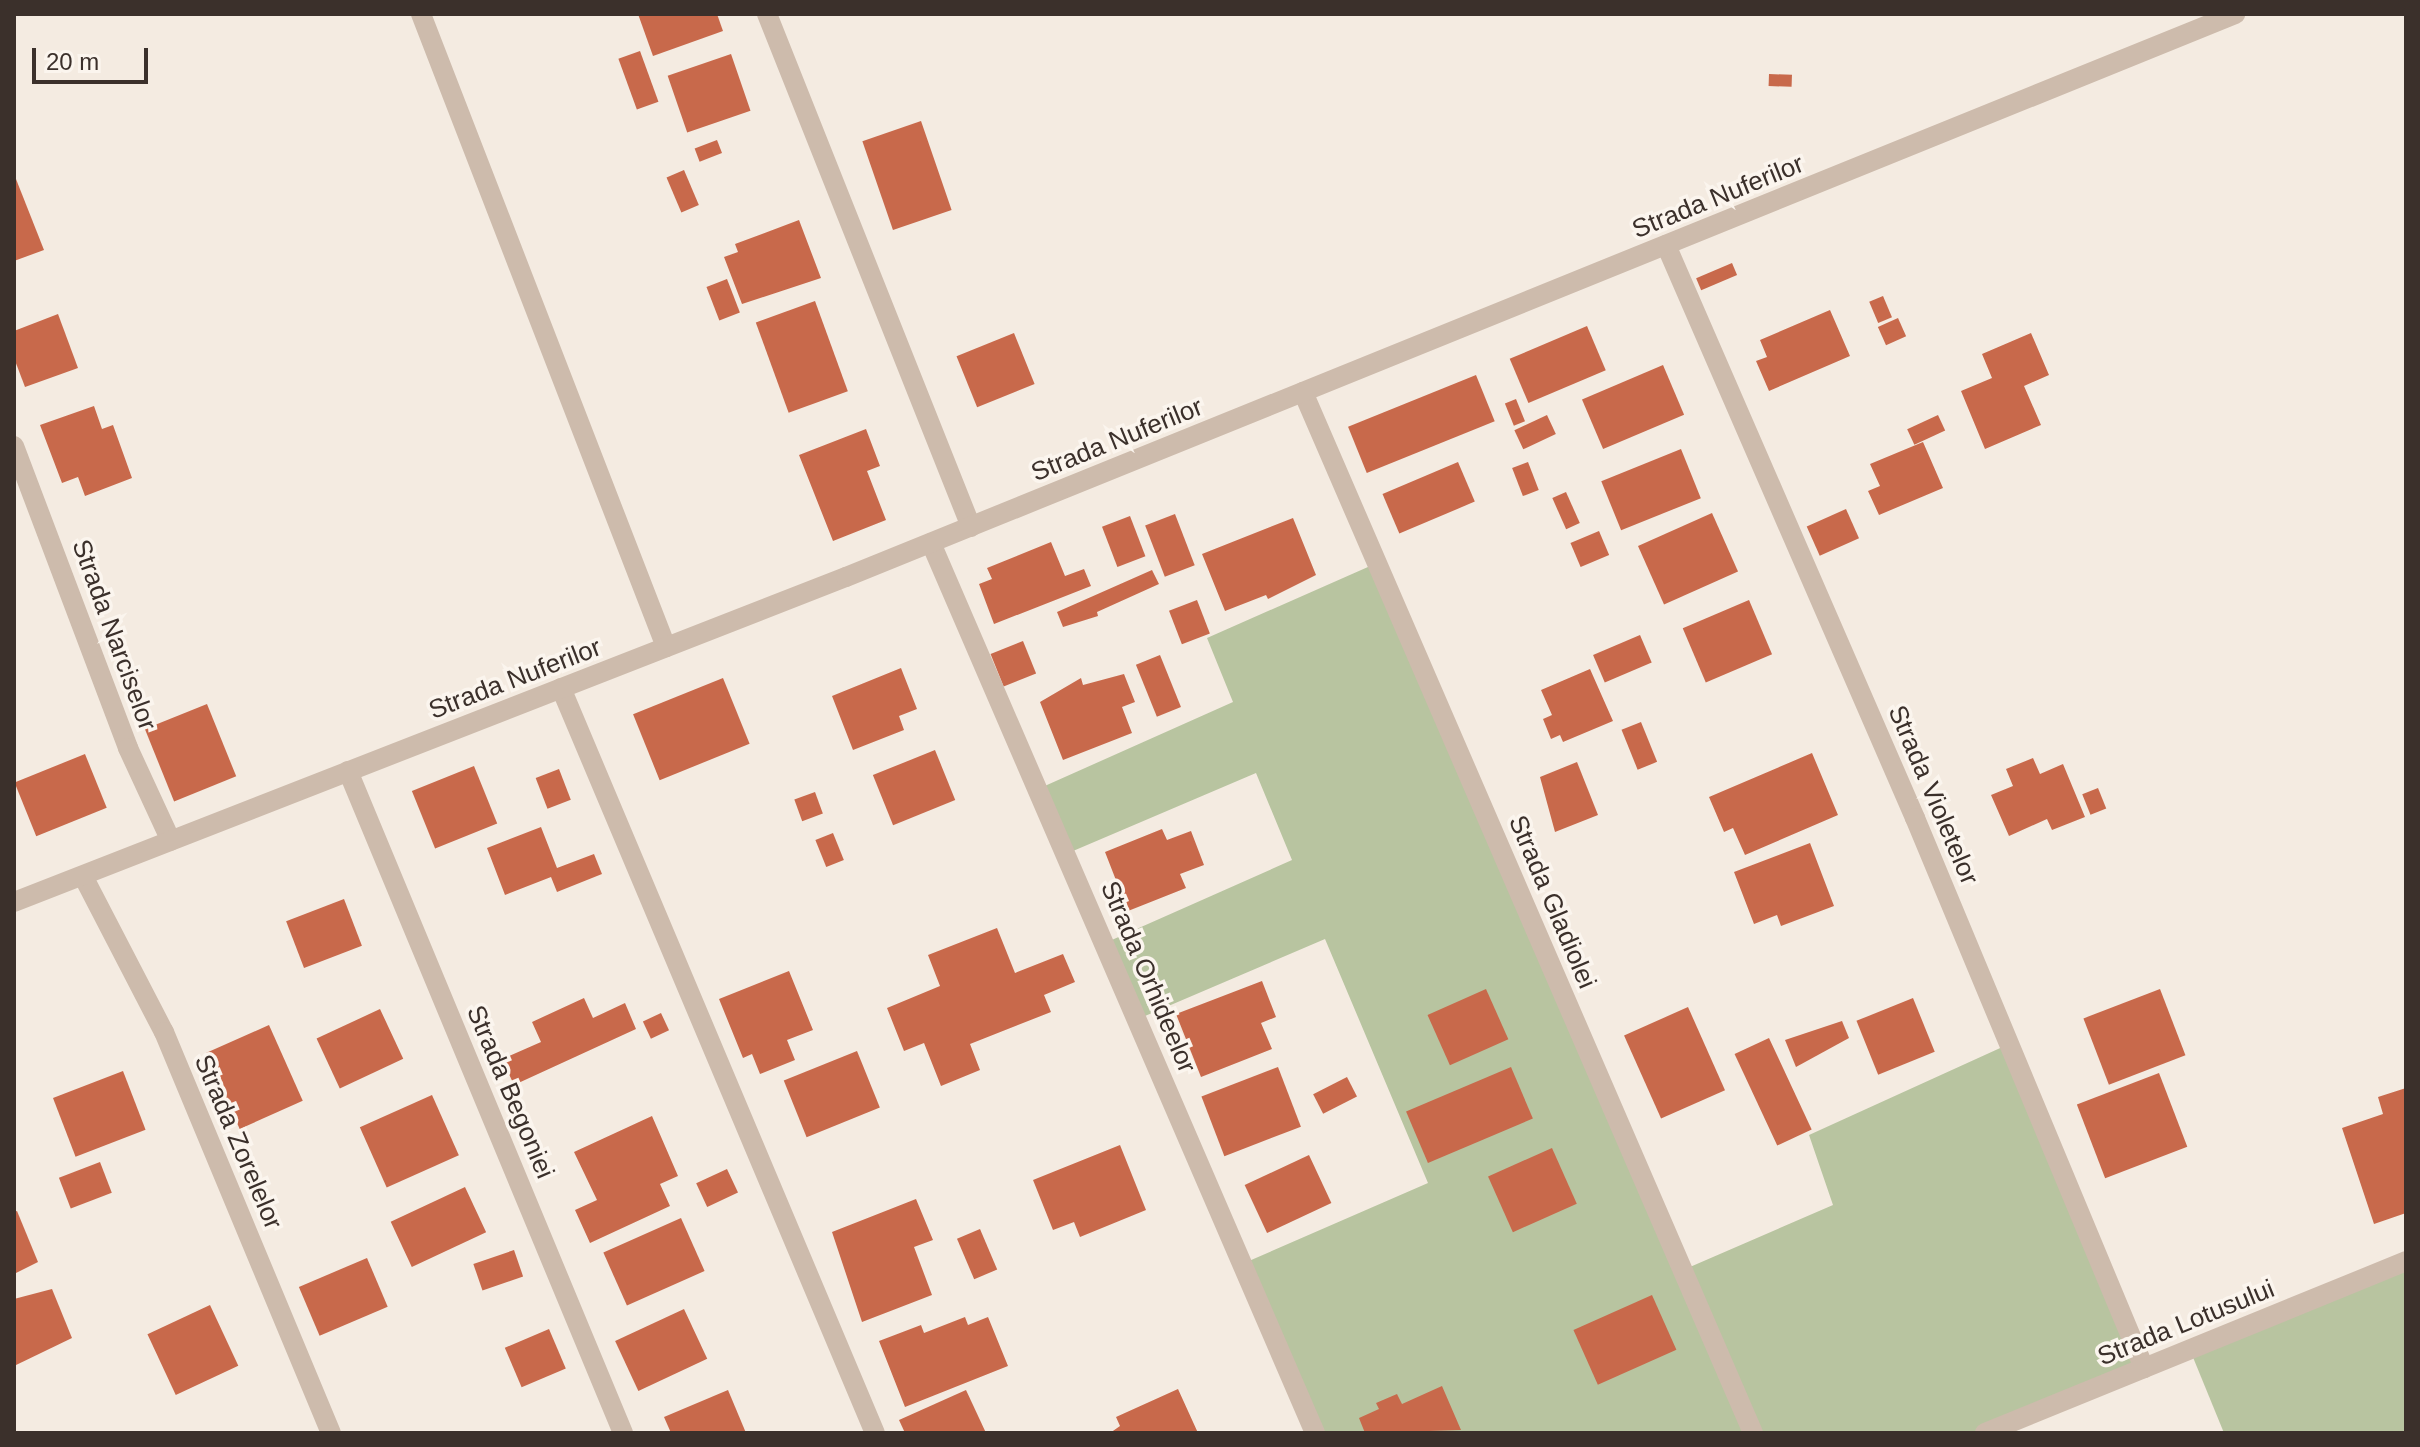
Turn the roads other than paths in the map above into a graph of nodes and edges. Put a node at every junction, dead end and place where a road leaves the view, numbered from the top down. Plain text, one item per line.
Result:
1 (421, 14) edge
2 (767, 14) edge
3 (2235, 14) edge
4 (1666, 245) junction
5 (1303, 392) junction
6 (14, 446) edge
7 (971, 527) junction
8 (931, 543) junction
9 (666, 647) junction
10 (561, 688) junction
11 (348, 771) junction
12 (171, 841) junction
13 (83, 876) junction
14 (14, 902) edge
15 (2406, 1261) edge
16 (2144, 1368) junction
17 (331, 1433) edge
18 (623, 1433) edge
19 (875, 1433) edge
20 (1315, 1433) edge
21 (1753, 1433) edge
22 (1985, 1433) edge

1 - 9 street
2 - 7 street
3 - 4 street, Strada Nuferilor
4 - 5 street, Strada Nuferilor
4 - 16 street, Strada Violetelor
5 - 7 street, Strada Nuferilor
5 - 21 street, Strada Gladiolei
6 - 12 street, Strada Narciselor
7 - 8 street, Strada Nuferilor
8 - 9 street, Strada Nuferilor
8 - 20 street, Strada Orhideelor
9 - 10 street, Strada Nuferilor
10 - 11 street, Strada Nuferilor
10 - 19 street
11 - 12 street, Strada Nuferilor
11 - 18 street, Strada Begoniei
12 - 13 street, Strada Nuferilor
13 - 14 street, Strada Nuferilor
13 - 17 street, Strada Zorelelor
15 - 16 street, Strada Lotusului
16 - 22 street, Strada Lotusului

